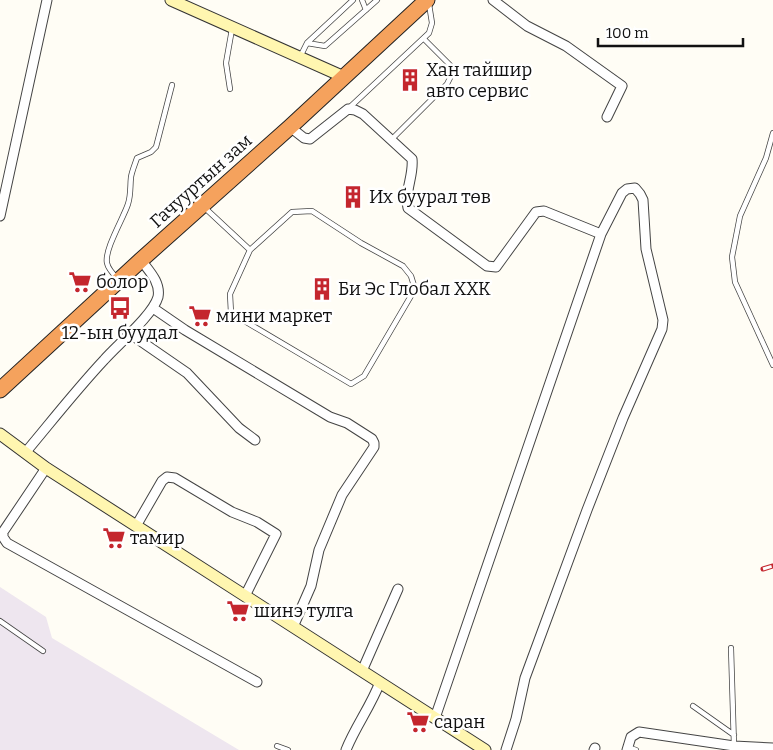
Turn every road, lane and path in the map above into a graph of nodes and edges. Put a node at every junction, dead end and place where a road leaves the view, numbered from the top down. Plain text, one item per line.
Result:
1 (47, 0) edge
2 (171, 0) edge
3 (353, 0) edge
4 (362, 0) edge
5 (377, 0) edge
6 (428, 0) edge
7 (493, 0) edge
8 (366, 10) junction
9 (232, 28) junction
10 (424, 39) junction
11 (307, 43) junction
12 (300, 57) junction
13 (344, 77) junction
14 (172, 85) dead end
15 (230, 89) dead end
16 (348, 109) junction
17 (608, 117) dead end
18 (290, 127) junction
19 (773, 133) edge
20 (392, 139) junction
21 (202, 205) junction
22 (0, 216) edge
23 (601, 234) junction
24 (250, 250) junction
25 (141, 260) junction
26 (119, 280) junction
27 (153, 308) junction
28 (129, 333) junction
29 (773, 365) edge
30 (0, 390) edge
31 (0, 434) edge
32 (255, 440) dead end
33 (25, 453) junction
34 (46, 468) junction
35 (136, 526) junction
36 (398, 589) dead end
37 (244, 596) junction
38 (0, 621) edge
39 (293, 627) junction
40 (731, 648) dead end
41 (43, 651) dead end
42 (362, 671) junction
43 (257, 682) dead end
44 (380, 682) junction
45 (693, 706) dead end
46 (435, 718) junction
47 (734, 735) junction
48 (277, 746) dead end
49 (734, 746) junction
50 (773, 748) edge
51 (483, 749) edge
52 (630, 749) edge
53 (288, 750) edge
54 (346, 750) edge
55 (506, 750) edge

1 - 22 street
2 - 9 street
3 - 11 lane
4 - 8 lane
5 - 8 lane
6 - 10 lane
6 - 13 highway, Гачууртын зам
7 - 17 street
8 - 11 lane
9 - 12 street
9 - 15 lane
10 - 16 lane
10 - 20 lane
11 - 12 lane
12 - 13 street
13 - 18 highway, Гачууртын зам
14 - 26 lane
16 - 18 street
16 - 20 street
18 - 21 highway, Гачууртын зам
19 - 29 lane
20 - 23 street
21 - 24 lane
21 - 25 highway, Гачууртын зам
23 - 46 street
23 - 55 street
24 - 24 lane
25 - 26 highway, Гачууртын зам
25 - 27 street
26 - 30 highway, Гачууртын зам
27 - 28 street
27 - 39 street
28 - 32 street
28 - 33 street
31 - 33 street
33 - 34 street
34 - 35 street
34 - 43 street
35 - 37 street
35 - 37 street
36 - 42 street
37 - 39 street
38 - 41 lane
39 - 42 street
40 - 47 lane
42 - 44 street
44 - 46 street
44 - 54 street
45 - 47 lane
46 - 51 street
47 - 49 lane
48 - 53 lane
49 - 50 street
49 - 52 street

